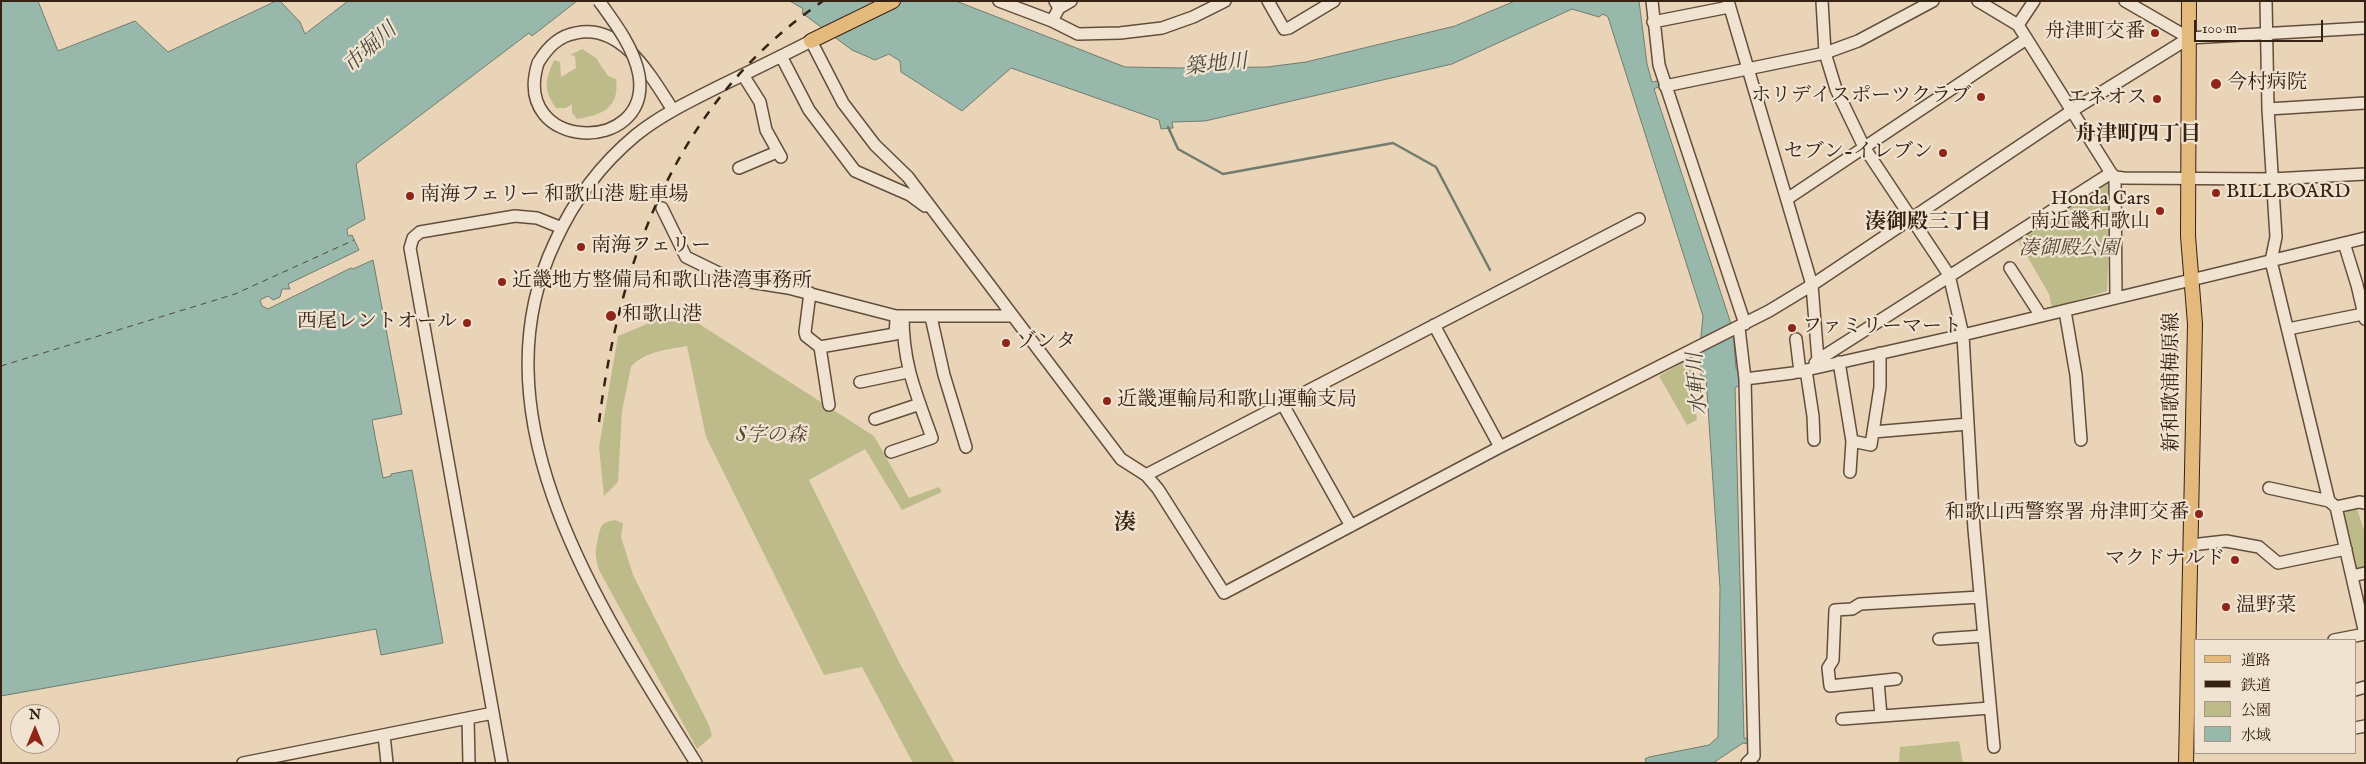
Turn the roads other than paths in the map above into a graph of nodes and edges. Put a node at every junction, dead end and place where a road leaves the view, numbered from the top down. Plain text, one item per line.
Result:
1 (599, 1) edge
2 (893, 1) edge
3 (999, 1) edge
4 (1071, 1) edge
5 (1225, 1) edge
6 (1268, 1) edge
7 (1334, 1) edge
8 (1652, 1) edge
9 (1822, 1) edge
10 (1933, 1) edge
11 (1978, 1) edge
12 (2034, 1) edge
13 (2125, 1) edge
14 (2189, 1) edge
15 (2266, 1) edge
16 (1728, 4) edge
17 (1057, 5) edge
18 (1052, 21) junction
19 (1653, 22) junction
20 (2018, 25) junction
21 (2365, 28) edge
22 (2265, 33) junction
23 (2189, 38) junction
24 (2025, 40) junction
25 (811, 41) junction
26 (1825, 53) junction
27 (781, 56) junction
28 (1748, 70) junction
29 (743, 75) junction
30 (1665, 86) junction
31 (2365, 103) edge
32 (2268, 109) junction
33 (673, 110) junction
34 (2073, 110) junction
35 (1864, 147) junction
36 (739, 168) dead end
37 (2365, 174) edge
38 (2113, 175) junction
39 (2188, 178) junction
40 (2272, 179) junction
41 (1787, 199) junction
42 (662, 208) dead end
43 (935, 213) junction
44 (1913, 217) junction
45 (1639, 219) dead end
46 (562, 228) junction
47 (2365, 238) edge
48 (2344, 242) junction
49 (2271, 261) junction
50 (2010, 268) dead end
51 (1949, 275) junction
52 (2192, 281) junction
53 (1812, 285) junction
54 (810, 293) junction
55 (2116, 298) junction
56 (2065, 311) junction
57 (900, 316) junction
58 (1012, 316) junction
59 (2041, 316) junction
60 (2364, 316) edge
61 (931, 317) junction
62 (1434, 325) junction
63 (1741, 327) junction
64 (2288, 330) junction
65 (1963, 335) junction
66 (1796, 339) dead end
67 (820, 347) junction
68 (1880, 353) junction
69 (1818, 360) junction
70 (1839, 362) junction
71 (1805, 370) junction
72 (908, 372) junction
73 (1745, 379) junction
74 (860, 382) dead end
75 (1282, 403) junction
76 (920, 404) junction
77 (829, 405) dead end
78 (876, 419) dead end
79 (1968, 424) junction
80 (1873, 432) junction
81 (1814, 440) dead end
82 (2081, 440) dead end
83 (1852, 441) junction
84 (966, 446) dead end
85 (1500, 447) junction
86 (891, 452) dead end
87 (1850, 472) dead end
88 (1146, 474) junction
89 (2269, 488) dead end
90 (2365, 503) edge
91 (2332, 504) junction
92 (1351, 526) junction
93 (2190, 545) junction
94 (2346, 549) junction
95 (2365, 573) edge
96 (2352, 576) junction
97 (1980, 597) junction
98 (2364, 632) edge
99 (1984, 636) junction
100 (1940, 639) dead end
101 (2338, 639) edge
102 (1896, 679) dead end
103 (1878, 681) junction
104 (1990, 708) junction
105 (493, 713) junction
106 (1881, 716) junction
107 (468, 718) junction
108 (1842, 719) dead end
109 (384, 735) junction
110 (1994, 746) dead end
111 (243, 763) edge
112 (387, 763) edge
113 (469, 763) edge
114 (502, 763) edge
115 (696, 763) edge
116 (1747, 763) edge
117 (2186, 763) edge

1 - 33 street, bridge
2 - 25 main road
3 - 18 street
4 - 17 street
5 - 18 street
6 - 7 street
8 - 19 street
9 - 26 street
10 - 26 street
11 - 20 street
12 - 20 street
13 - 23 street
14 - 23 main road, 新和歌浦梅原線
15 - 22 street
16 - 19 street
16 - 28 street
17 - 18 street
19 - 30 street
20 - 24 street
21 - 22 street
22 - 23 street
22 - 32 street
23 - 34 street
23 - 39 main road, 新和歌浦梅原線
24 - 34 street
24 - 35 street
25 - 27 street
25 - 43 street
26 - 28 street
26 - 35 street
27 - 29 street
27 - 43 street
28 - 30 street
28 - 41 street
29 - 33 street
29 - 36 street
30 - 63 street
31 - 32 street
32 - 40 street
33 - 46 street
34 - 38 street
34 - 44 street
35 - 41 street
35 - 44 street
37 - 40 street
38 - 39 street
38 - 51 street
38 - 55 street
39 - 40 street
39 - 52 main road, 新和歌浦梅原線
40 - 49 street
41 - 53 street
42 - 54 street
43 - 58 street
44 - 51 street
44 - 53 street
45 - 62 street
46 - 105 street
46 - 115 street
47 - 48 street
48 - 49 street
48 - 60 street
49 - 52 street
49 - 64 street
50 - 59 street
51 - 65 street
51 - 69 street
52 - 55 street
52 - 93 main road, 新和歌浦梅原線
53 - 63 street
53 - 69 street
54 - 57 street
54 - 67 street
55 - 56 street
56 - 59 street
56 - 82 street
57 - 61 street
57 - 67 street
57 - 72 street
58 - 61 street
58 - 88 street
59 - 65 street
60 - 64 street
61 - 84 street
62 - 75 street
62 - 85 street
63 - 73 street
63 - 85 street
64 - 91 street
65 - 68 street
65 - 79 street
66 - 71 street
67 - 77 street
68 - 70 street
68 - 80 street
69 - 71 street
70 - 71 street
70 - 83 street
71 - 73 street
71 - 81 street
72 - 74 street
72 - 76 street
73 - 116 street
75 - 88 street
75 - 92 street
76 - 78 street
76 - 86 street
79 - 80 street
79 - 97 street
80 - 83 street
83 - 87 street
85 - 92 street
88 - 92 street
89 - 91 street
90 - 91 street
91 - 94 street
93 - 94 street
93 - 117 main road, 新和歌浦梅原線
94 - 96 street
95 - 96 street
96 - 98 street
97 - 99 street
97 - 103 street
98 - 101 street
99 - 100 street
99 - 104 street
102 - 103 street
103 - 106 street
104 - 106 street
104 - 110 street
105 - 107 street
105 - 114 street
106 - 108 street
107 - 109 street
107 - 113 street
109 - 111 street
109 - 112 street

